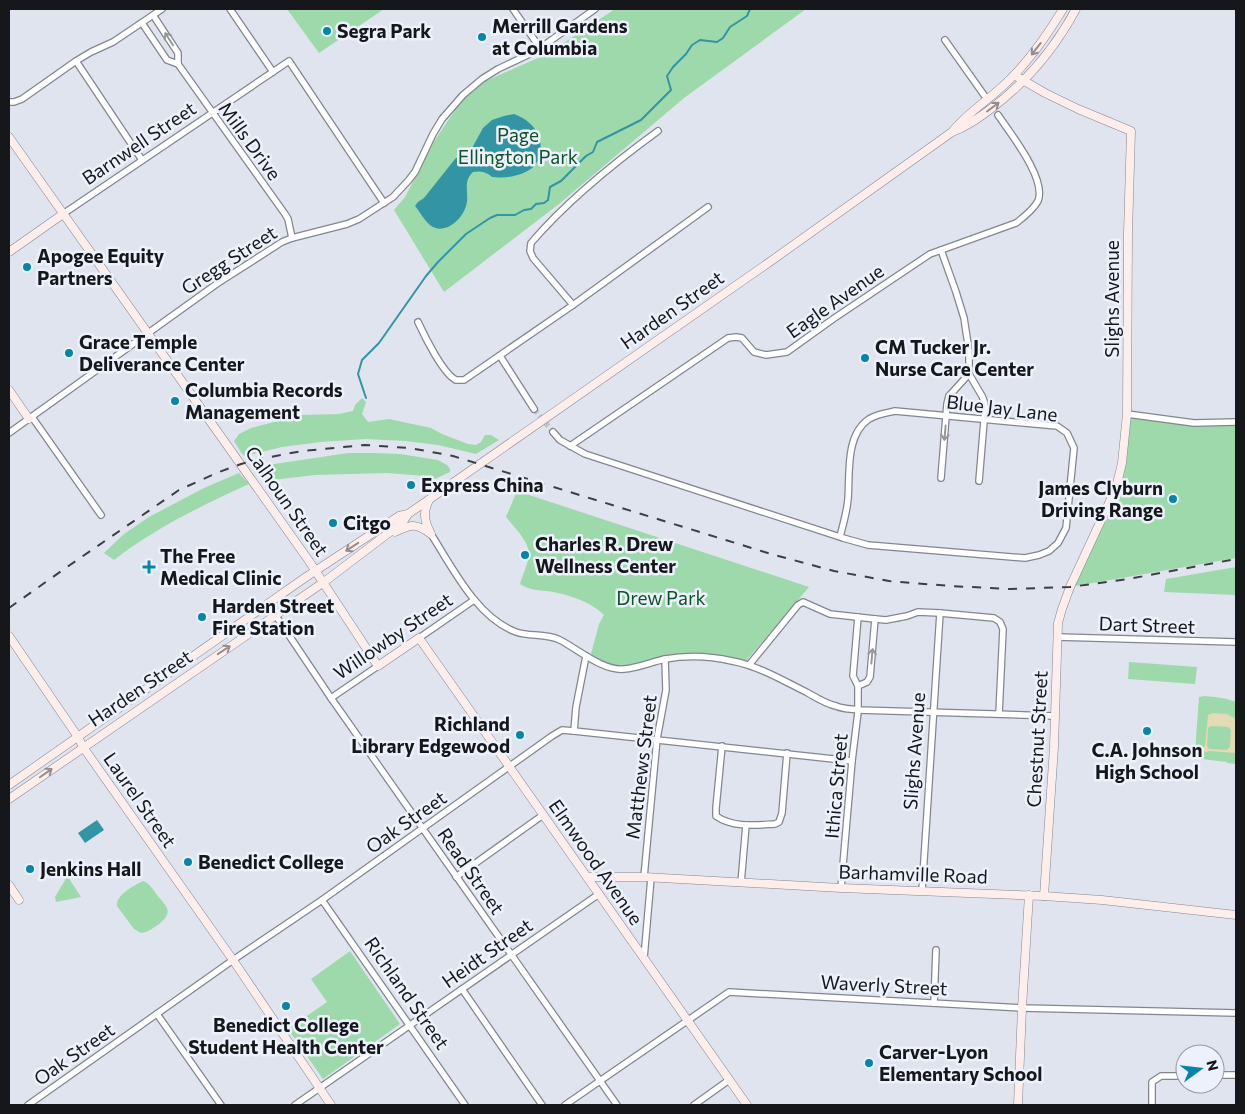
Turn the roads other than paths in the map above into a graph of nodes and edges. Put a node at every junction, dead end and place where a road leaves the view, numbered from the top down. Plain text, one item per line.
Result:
1 (162, 9) edge
2 (230, 9) edge
3 (513, 9) edge
4 (595, 9) edge
5 (1063, 9) edge
6 (1076, 9) edge
7 (1082, 9) edge
8 (153, 15) junction
9 (1070, 21) junction
10 (142, 23) junction
11 (945, 40) dead end
12 (540, 48) junction
13 (76, 61) junction
14 (178, 64) junction
15 (273, 72) junction
16 (1014, 75) junction
17 (1024, 81) junction
18 (983, 94) dead end
19 (9, 102) edge
20 (212, 113) junction
21 (998, 115) dead end
22 (658, 131) dead end
23 (952, 132) junction
24 (9, 138) edge
25 (142, 160) junction
26 (384, 203) junction
27 (708, 207) dead end
28 (63, 214) junction
29 (292, 238) junction
30 (941, 250) junction
31 (9, 252) edge
32 (573, 305) junction
33 (418, 322) dead end
34 (148, 333) junction
35 (500, 356) junction
36 (968, 374) junction
37 (9, 390) edge
38 (534, 410) tunnel mouth
39 (1127, 414) junction
40 (946, 416) junction
41 (30, 418) junction
42 (984, 420) junction
43 (1236, 422) edge
44 (553, 432) tunnel mouth
45 (9, 433) edge
46 (570, 446) junction
47 (941, 478) dead end
48 (979, 481) dead end
49 (429, 499) junction
50 (408, 514) junction
51 (101, 515) dead end
52 (431, 534) junction
53 (840, 537) junction
54 (380, 539) junction
55 (316, 570) junction
56 (324, 582) junction
57 (1070, 586) joint
58 (474, 600) junction
59 (268, 604) junction
60 (940, 613) junction
61 (275, 616) junction
62 (858, 617) junction
63 (875, 619) junction
64 (9, 636) edge
65 (1057, 637) junction
66 (419, 638) junction
67 (1236, 642) edge
68 (586, 656) junction
69 (665, 659) junction
70 (749, 665) junction
71 (378, 666) junction
72 (858, 686) junction
73 (331, 698) junction
74 (858, 710) junction
75 (933, 712) junction
76 (999, 714) junction
77 (1055, 716) junction
78 (574, 730) junction
79 (78, 737) junction
80 (658, 739) junction
81 (722, 746) junction
82 (83, 747) junction
83 (787, 753) junction
84 (852, 761) junction
85 (510, 767) junction
86 (9, 786) edge
87 (9, 799) edge
88 (543, 815) junction
89 (746, 825) junction
90 (423, 829) junction
91 (456, 877) junction
92 (587, 877) junction
93 (648, 878) junction
94 (741, 883) junction
95 (9, 886) edge
96 (841, 888) junction
97 (922, 892) junction
98 (599, 894) junction
99 (1028, 895) junction
100 (1044, 896) junction
101 (19, 900) dead end
102 (322, 900) junction
103 (1236, 915) edge
104 (936, 950) dead end
105 (511, 954) junction
106 (644, 958) junction
107 (233, 960) junction
108 (462, 989) junction
109 (934, 1003) junction
110 (1022, 1008) junction
111 (157, 1014) junction
112 (1236, 1014) edge
113 (687, 1021) junction
114 (410, 1026) junction
115 (1175, 1076) edge
116 (729, 1080) junction
117 (600, 1082) junction
118 (319, 1088) junction
119 (28, 1105) edge
120 (221, 1105) edge
121 (295, 1105) edge
122 (330, 1105) edge
123 (465, 1105) edge
124 (542, 1105) edge
125 (565, 1105) edge
126 (617, 1105) edge
127 (694, 1105) edge
128 (746, 1105) edge
129 (1018, 1105) edge
130 (1152, 1105) edge

1 - 8 street
2 - 15 street
3 - 12 street
4 - 12 street, Gregg Street
5 -> 16 street, Harden Street
6 - 9 street, Harden Street
7 - 9 street
8 - 10 street
14 -> 8 street, Mills Drive
9 - 17 street, Harden Street
10 - 13 street
10 - 14 street, Mills Drive
11 - 18 street
12 - 26 street, Gregg Street
13 - 19 street
13 - 25 street
14 - 20 street, Mills Drive
15 - 20 street, Barnwell Street
15 - 26 street, Barnwell Street
16 - 17 street, Slighs Avenue
16 - 23 street, Harden Street
23 -> 17 street, Harden Street
17 - 39 street, Slighs Avenue
20 - 25 street, Barnwell Street
20 - 29 street, Mills Drive
21 - 30 street, Eagle Avenue
22 - 32 street
23 - 49 street, Harden Street
24 - 28 street, Calhoun Street
25 - 28 street, Barnwell Street
26 - 29 street, Gregg Street
27 - 32 street
28 - 31 street, Barnwell Street
28 - 34 street, Calhoun Street
29 - 34 street, Gregg Street
30 - 36 street
30 - 46 street, Eagle Avenue
32 - 35 street
33 - 35 street
34 - 41 street, Gregg Street
34 - 55 street, Calhoun Street
35 - 38 street
36 - 40 street
36 - 42 street
37 - 41 street
39 - 43 street
39 - 57 street, Slighs Avenue
40 - 42 street, Blue Jay Lane
40 -> 47 street
40 - 53 street, Blue Jay Lane
41 - 45 street, Gregg Street
41 - 51 street
42 - 48 street
42 - 53 street, Blue Jay Lane
44 - 46 street, Blue Jay Lane
46 - 53 street, Blue Jay Lane
49 - 50 street, Harden Street
49 - 52 street
50 - 54 street, Harden Street
50 -> 55 street, Harden Street
52 - 54 street
52 - 58 street
54 - 56 street, Harden Street
55 - 56 street, Calhoun Street
55 - 59 street, Harden Street
56 - 61 street, Harden Street
56 - 71 street, Calhoun Street
57 - 65 street, Chestnut Street
58 - 66 street, Willowby Street
58 - 68 street
59 - 61 street, Read Street
59 - 79 street, Harden Street
60 - 63 street
60 - 75 street, Slighs Avenue
60 - 76 street
61 - 73 street, Read Street
82 -> 61 street, Harden Street
62 - 63 street
62 - 70 street
62 - 72 street, Ithica Street
72 -> 63 street
64 - 79 street, Laurel Street
65 - 67 street, Dart Street
65 - 77 street, Chestnut Street
66 - 71 street, Willowby Street
66 - 85 street, Elmwood Avenue
68 - 69 street
68 - 78 street
69 - 70 street
69 - 80 street, Matthews Street
70 - 74 street
71 - 73 street, Willowby Street
72 - 74 street, Ithica Street
73 - 90 street, Read Street
74 - 75 street
74 - 84 street, Ithica Street
75 - 76 street
75 - 97 street, Slighs Avenue
76 - 77 street
77 - 100 street, Chestnut Street
78 - 80 street, Oak Street
78 - 85 street, Oak Street
79 - 82 street, Laurel Street
79 - 86 street, Harden Street
80 - 81 street, Oak Street
80 - 93 street, Matthews Street
81 - 83 street, Oak Street
81 - 89 street
87 -> 82 street, Harden Street
82 - 107 street, Laurel Street
83 - 84 street, Oak Street
83 - 89 street
84 - 96 street, Ithica Street
85 - 88 street, Elmwood Avenue
85 - 90 street, Oak Street
88 - 91 street
88 - 92 street, Elmwood Avenue
89 - 94 street
90 - 91 street, Read Street
90 - 102 street, Oak Street
91 - 105 street, Read Street
92 - 93 street, Barhamville Road
92 - 98 street, Elmwood Avenue
93 - 94 street, Barhamville Road
93 - 106 street, Matthews Street
94 - 96 street, Barhamville Road
95 - 101 street
96 - 97 street, Barhamville Road
97 - 99 street, Barhamville Road
98 - 105 street, Heidt Street
98 - 106 street, Elmwood Avenue
99 - 100 street, Barhamville Road
99 - 110 street
100 - 103 street, Barhamville Road
102 - 107 street, Oak Street
102 - 114 street, Richland Street
104 - 109 street
105 - 108 street, Heidt Street
105 - 117 street, Read Street
106 - 113 street, Elmwood Avenue
107 - 111 street, Oak Street
107 - 118 street, Laurel Street
108 - 114 street, Heidt Street
108 - 124 street
109 - 110 street, Waverly Street
109 - 113 street, Waverly Street
110 - 112 street, Waverly Street
110 - 129 street
111 - 119 street, Oak Street
111 - 120 street
113 - 116 street, Elmwood Avenue
113 - 117 street, Waverly Street
114 - 118 street, Heidt Street
114 - 123 street, Richland Street
115 - 130 street
116 - 127 street
116 - 128 street, Elmwood Avenue
117 - 125 street, Waverly Street
117 - 126 street, Read Street
118 - 121 street, Heidt Street
118 - 122 street, Laurel Street

